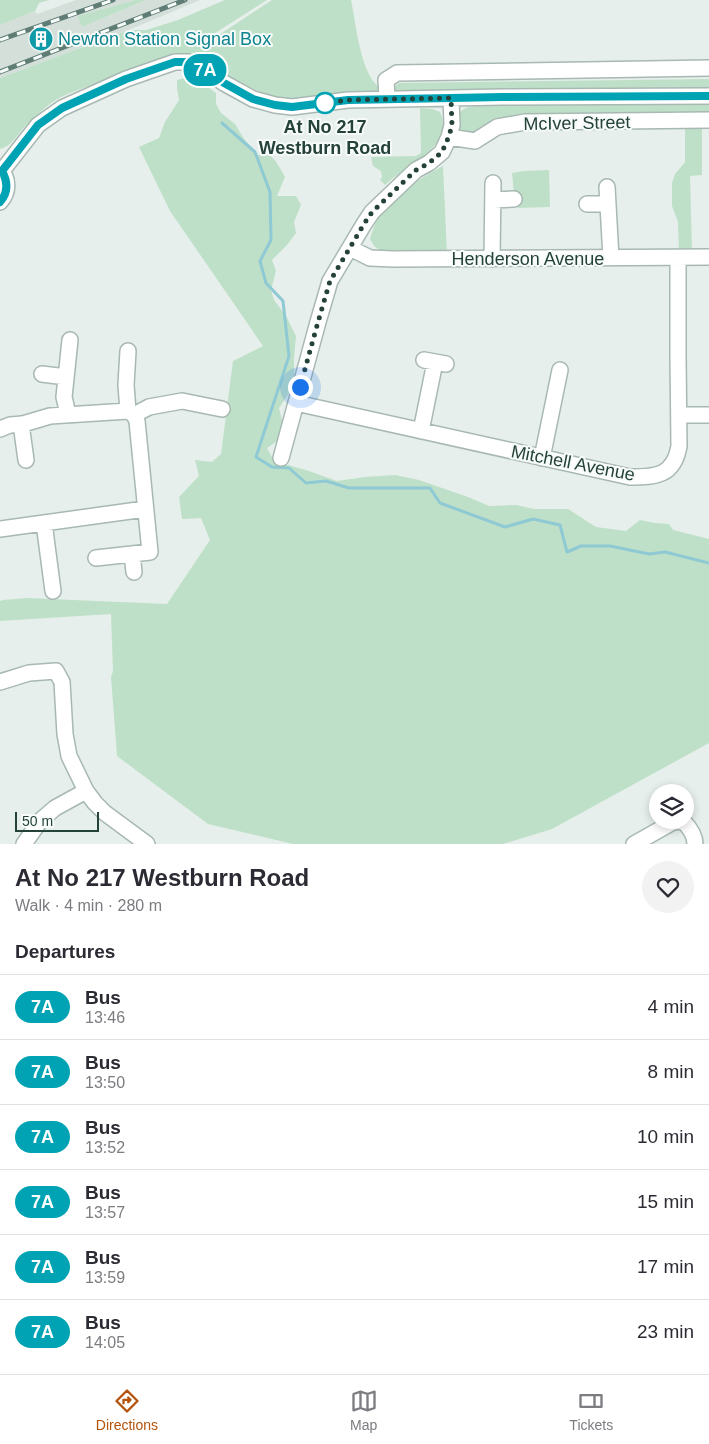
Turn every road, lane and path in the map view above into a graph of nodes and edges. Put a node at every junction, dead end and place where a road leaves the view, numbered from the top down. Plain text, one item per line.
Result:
1 (709, 68) edge
2 (709, 96) edge
3 (451, 98) junction
4 (387, 99) junction
5 (709, 120) edge
6 (449, 136) junction
7 (1, 170) edge
8 (493, 183) dead end
9 (607, 187) dead end
10 (514, 199) dead end
11 (493, 200) junction
12 (0, 202) edge
13 (587, 204) dead end
14 (608, 204) junction
15 (350, 248) junction
16 (709, 257) edge
17 (611, 258) junction
18 (678, 258) junction
19 (492, 259) junction
20 (70, 340) dead end
21 (128, 351) dead end
22 (435, 362) dead end
23 (560, 370) dead end
24 (42, 374) dead end
25 (66, 377) junction
26 (296, 403) junction
27 (222, 409) dead end
28 (131, 413) junction
29 (68, 414) junction
30 (679, 415) junction
31 (709, 415) edge
32 (8, 425) edge
33 (421, 431) junction
34 (281, 458) dead end
35 (542, 458) junction
36 (26, 460) dead end
37 (145, 509) junction
38 (44, 523) junction
39 (0, 528) edge
40 (132, 554) junction
41 (96, 558) dead end
42 (134, 572) dead end
43 (53, 591) dead end
44 (0, 682) edge
45 (86, 791) junction
46 (24, 844) edge
47 (147, 844) edge
48 (634, 844) edge
49 (695, 844) edge

1 - 4 street
2 - 3 street
3 - 4 street
3 - 6 street
4 - 7 street
5 - 6 street, McIver Street
6 - 15 street
7 - 12 street
8 - 11 street
9 - 14 street
10 - 11 street
11 - 19 street
13 - 14 street
14 - 17 street
15 - 19 street, Henderson Avenue
15 - 26 street
16 - 18 street, Henderson Avenue
17 - 18 street, Henderson Avenue
17 - 19 street, Henderson Avenue
18 - 30 street, Mitchell Avenue
20 - 25 street
21 - 28 street
22 - 33 street
23 - 35 street
24 - 25 street
25 - 29 street
26 - 33 street, Mitchell Avenue
26 - 34 street
27 - 28 street
28 - 29 street
28 - 37 street
29 - 32 street
30 - 31 street
30 - 35 street, Mitchell Avenue
32 - 36 street
33 - 35 street, Mitchell Avenue
37 - 38 street
37 - 40 street
38 - 39 street
38 - 43 street
40 - 41 street
40 - 42 street
44 - 45 street
45 - 46 street
45 - 47 street
48 - 49 street

